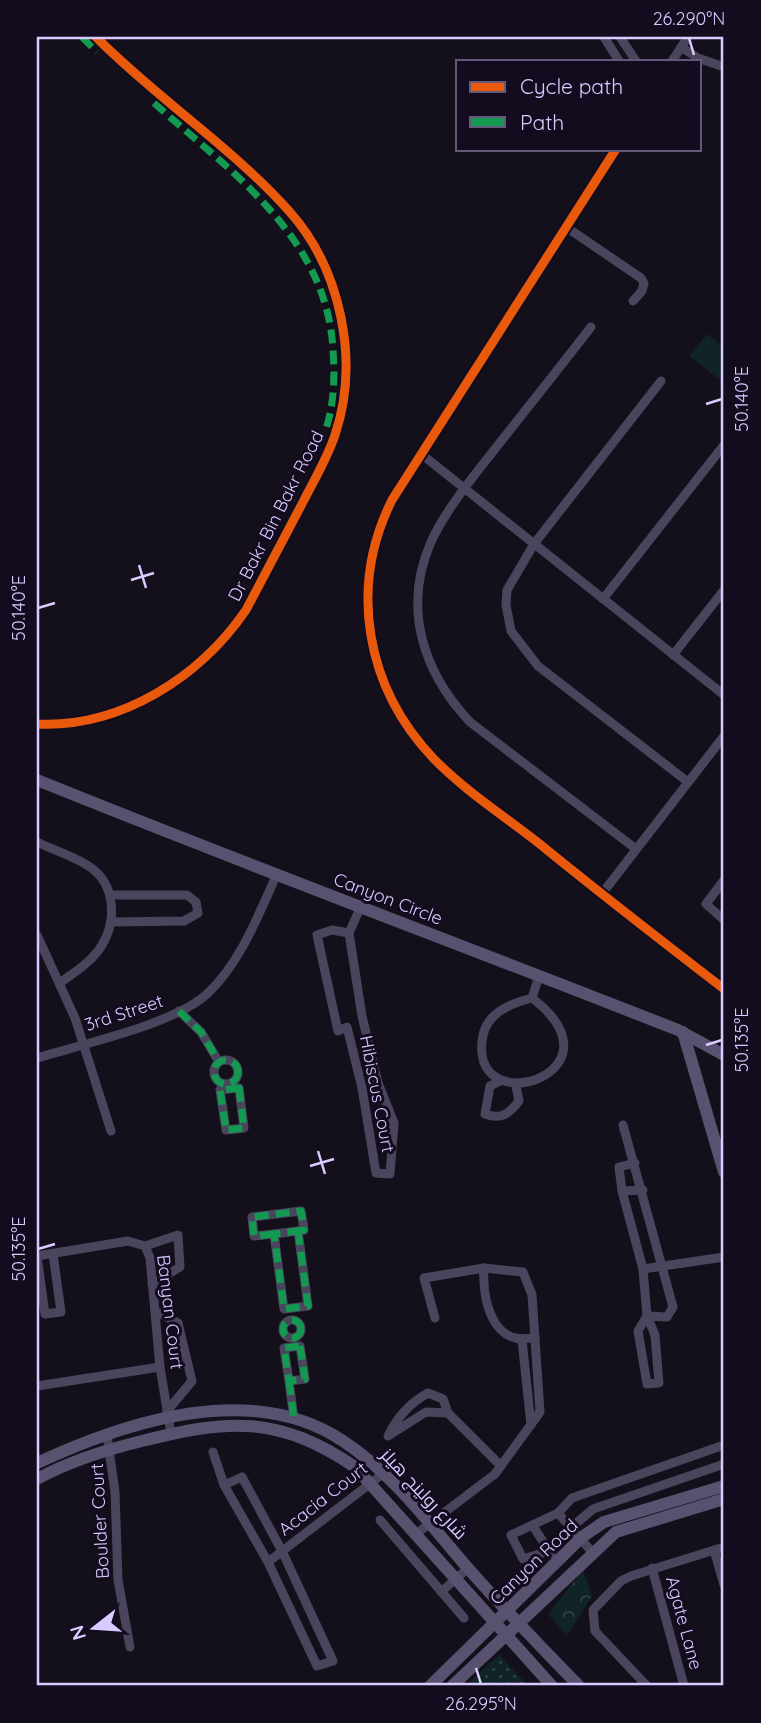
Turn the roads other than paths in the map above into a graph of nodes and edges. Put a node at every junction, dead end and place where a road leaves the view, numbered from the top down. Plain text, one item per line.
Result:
1 (96, 37) edge
2 (604, 37) edge
3 (620, 37) edge
4 (688, 37) edge
5 (681, 47) junction
6 (618, 60) edge
7 (635, 60) edge
8 (673, 60) edge
9 (724, 67) edge
10 (615, 150) edge
11 (566, 227) junction
12 (633, 301) dead end
13 (591, 327) dead end
14 (661, 381) dead end
15 (724, 446) edge
16 (420, 453) junction
17 (464, 489) junction
18 (534, 544) junction
19 (724, 590) edge
20 (603, 599) junction
21 (673, 654) junction
22 (724, 695) edge
23 (37, 724) edge
24 (724, 736) edge
25 (37, 780) edge
26 (688, 782) junction
27 (37, 842) edge
28 (636, 849) junction
29 (276, 876) junction
30 (724, 880) edge
31 (111, 895) junction
32 (601, 895) junction
33 (361, 906) junction
34 (724, 920) edge
35 (111, 922) junction
36 (349, 933) junction
37 (37, 934) edge
38 (539, 975) junction
39 (61, 982) junction
40 (724, 989) edge
41 (532, 998) junction
42 (179, 1011) junction
43 (683, 1032) junction
44 (83, 1043) junction
45 (724, 1055) edge
46 (37, 1058) edge
47 (219, 1062) junction
48 (488, 1069) junction
49 (500, 1081) junction
50 (229, 1086) junction
51 (490, 1086) junction
52 (516, 1086) junction
53 (623, 1125) dead end
54 (111, 1131) dead end
55 (635, 1163) junction
56 (724, 1172) edge
57 (643, 1190) junction
58 (622, 1191) junction
59 (298, 1231) junction
60 (274, 1234) junction
61 (145, 1245) junction
62 (53, 1254) junction
63 (724, 1257) edge
64 (664, 1266) junction
65 (484, 1268) junction
66 (643, 1269) junction
67 (152, 1284) junction
68 (292, 1308) junction
69 (155, 1311) junction
70 (647, 1317) junction
71 (435, 1318) dead end
72 (535, 1336) junction
73 (522, 1340) junction
74 (292, 1342) junction
75 (160, 1367) junction
76 (289, 1381) junction
77 (37, 1386) edge
78 (448, 1413) junction
79 (168, 1415) junction
80 (294, 1419) junction
81 (531, 1425) junction
82 (171, 1434) junction
83 (107, 1435) junction
84 (724, 1445) edge
85 (111, 1449) junction
86 (214, 1452) dead end
87 (37, 1463) edge
88 (724, 1464) edge
89 (501, 1466) junction
90 (384, 1473) junction
91 (692, 1474) junction
92 (37, 1479) edge
93 (371, 1483) junction
94 (225, 1485) junction
95 (724, 1486) edge
96 (703, 1499) junction
97 (724, 1499) edge
98 (256, 1501) junction
99 (237, 1510) junction
100 (558, 1513) junction
101 (380, 1520) dead end
102 (430, 1523) junction
103 (533, 1526) junction
104 (577, 1532) junction
105 (416, 1534) junction
106 (724, 1547) edge
107 (714, 1550) junction
108 (282, 1551) junction
109 (593, 1553) junction
110 (553, 1556) junction
111 (268, 1562) junction
112 (468, 1568) junction
113 (652, 1568) junction
114 (455, 1578) junction
115 (724, 1585) edge
116 (441, 1592) junction
117 (507, 1611) junction
118 (464, 1618) dead end
119 (496, 1623) junction
120 (518, 1624) junction
121 (506, 1636) junction
122 (130, 1647) dead end
123 (430, 1686) edge
124 (452, 1686) edge
125 (552, 1686) edge
126 (579, 1686) edge
127 (647, 1686) edge
128 (684, 1686) edge

1 - 23 street, Dr Bakr Bin Bakr Road
2 - 6 street
3 - 7 street
4 - 5 street
5 - 8 street
5 - 9 street
10 - 11 street
11 - 12 street
11 - 16 street
13 - 17 street
14 - 18 street
15 - 20 street
16 - 17 street
16 - 32 street
17 - 18 street
17 - 28 street
18 - 20 street
18 - 26 street
19 - 21 street
20 - 21 street
21 - 22 street
24 - 26 street
25 - 29 main road, Canyon Circle
26 - 28 street
27 - 31 street
28 - 32 street
29 - 33 main road, Canyon Circle
29 - 42 street, 3rd Street
30 - 34 street
31 - 35 street
31 - 35 street
32 - 40 street
33 - 36 street
33 - 38 main road, Canyon Circle
35 - 39 street
36 - 36 street, Hibiscus Court
37 - 39 street
38 - 41 street
38 - 43 main road, Canyon Circle
39 - 44 street
41 - 48 street
41 - 52 street
42 - 44 street, 3rd Street
42 - 47 street
43 - 45 main road, Canyon Circle
43 - 56 main road
44 - 46 street, 3rd Street
44 - 54 street
47 - 50 street
47 - 50 street
48 - 49 street
48 - 51 street
49 - 51 street
49 - 52 street
50 - 50 street
51 - 52 street
53 - 55 street
55 - 57 street
55 - 58 street
57 - 58 street
57 - 64 street
58 - 66 street
59 - 60 street
59 - 60 street
59 - 68 street
60 - 68 street
61 - 62 street, Banyan Court
61 - 67 street, Banyan Court
61 - 67 street
62 - 62 street
63 - 64 street
64 - 66 street
64 - 70 street
65 - 71 street
65 - 72 street
65 - 73 street
66 - 70 street
67 - 69 street, Banyan Court
68 - 74 street
69 - 75 street, Banyan Court
69 - 79 street
70 - 70 street
72 - 73 street
72 - 81 street
73 - 81 street
74 - 76 street
74 - 76 street
75 - 77 street
75 - 79 street, Banyan Court
76 - 80 street
78 - 78 street
78 - 89 street
79 - 80 main road, شارع رولينج هيلز
79 - 82 street, Banyan Court
79 - 83 main road, شارع رولينج هيلز
80 - 90 main road, شارع رولينج هيلز
81 - 89 street
82 - 85 main road, شارع رولينج هيلز
82 - 93 main road, شارع رولينج هيلز
83 - 85 street, Boulder Court
83 - 87 main road, شارع رولينج هيلز
84 - 100 street
85 - 92 main road, شارع رولينج هيلز
85 - 122 street, Boulder Court
86 - 94 street, Acacia Court
88 - 91 street
89 - 102 street
90 - 93 street, Acacia Court
90 - 102 main road, شارع رولينج هيلز
91 - 96 street
91 - 104 street
93 - 105 main road, شارع رولينج هيلز
93 - 108 street, Acacia Court
94 - 98 street, Acacia Court
94 - 99 street, Acacia Court
95 - 96 main road, Canyon Road
96 - 97 main road, Canyon Road
96 - 104 main road, Canyon Road
96 - 109 main road, Canyon Road
98 - 99 street
98 - 108 street, Acacia Court
99 - 111 street, Acacia Court
100 - 103 street
100 - 104 street
101 - 116 street
102 - 105 street
102 - 112 main road, شارع رولينج هيلز
103 - 110 street
103 - 110 street
104 - 109 street
104 - 110 main road, Canyon Road
105 - 114 main road, شارع رولينج هيلز
106 - 107 street
107 - 113 street
107 - 115 street
108 - 111 street, Acacia Court
108 - 111 street, Acacia Court
109 - 120 main road, Canyon Road
110 - 117 main road, Canyon Road
112 - 114 street
112 - 117 main road, شارع رولينج هيلز
113 - 127 street
113 - 128 street, Agate Lane
114 - 116 street
114 - 119 main road, شارع رولينج هيلز
116 - 118 street
117 - 119 main road, Canyon Road
117 - 120 main road, شارع رولينج هيلز
119 - 121 main road, شارع رولينج هيلز
119 - 123 main road, Canyon Road
120 - 121 main road, Canyon Road
120 - 126 main road, شارع رولينج هيلز
121 - 124 main road, Canyon Road
121 - 125 main road, شارع رولينج هيلز

